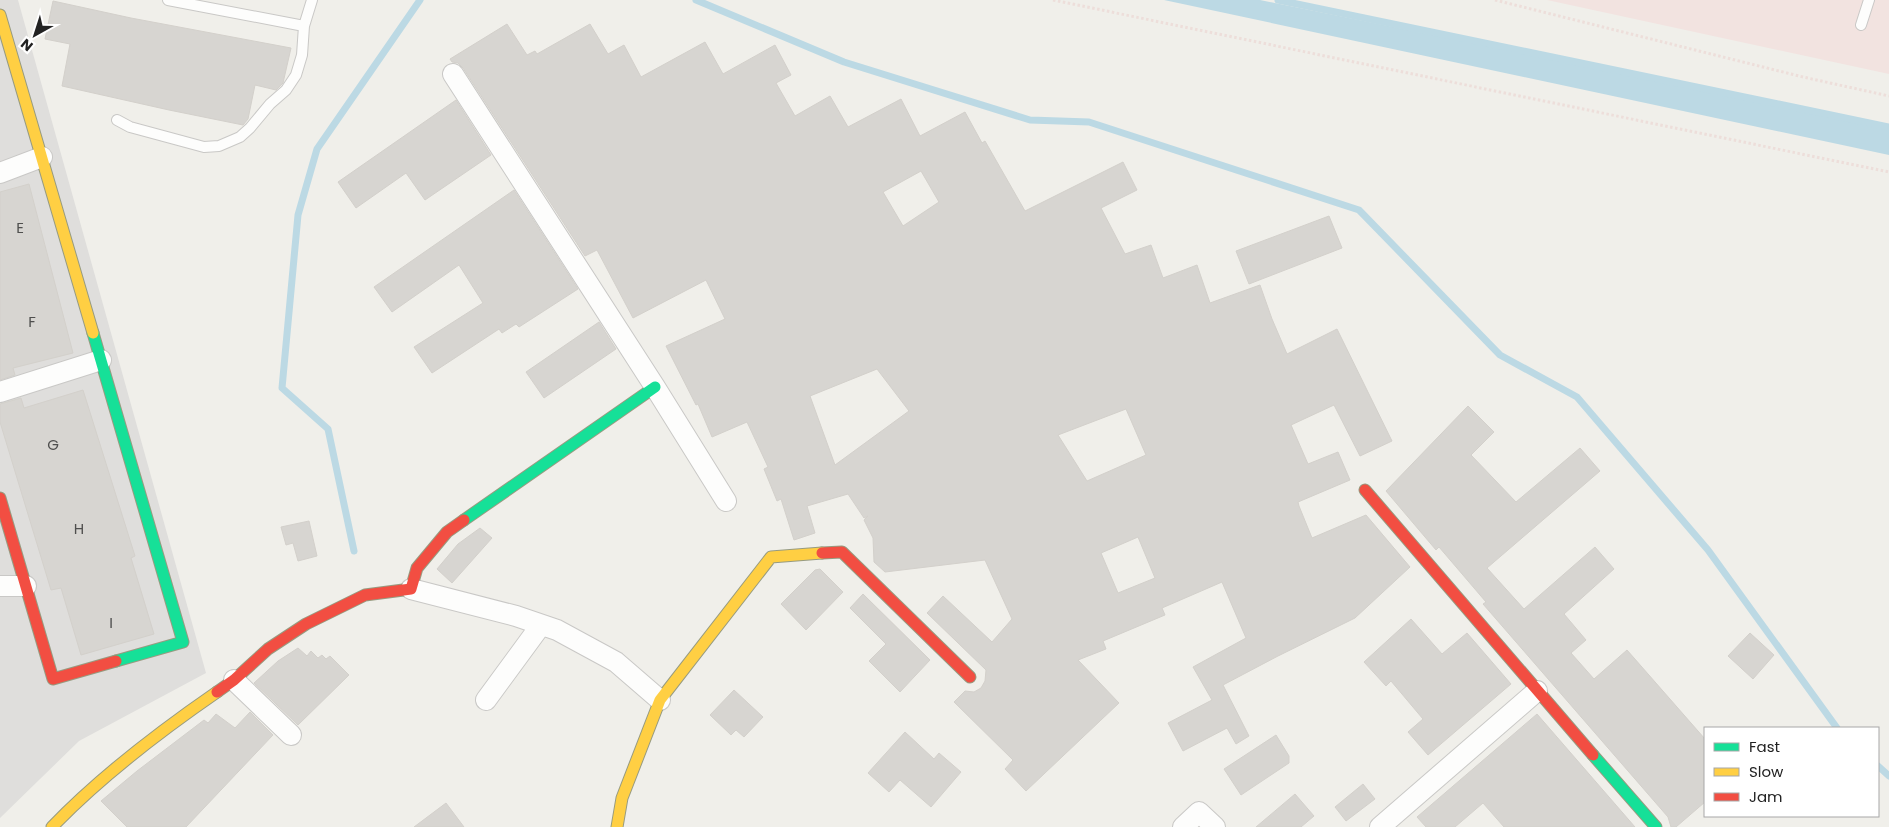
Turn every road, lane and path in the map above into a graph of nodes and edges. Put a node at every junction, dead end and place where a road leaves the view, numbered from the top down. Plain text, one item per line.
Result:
1 (168, 0) edge
2 (312, 0) edge
3 (1053, 0) edge
4 (1495, 0) edge
5 (1869, 0) edge
6 (0, 15) edge
7 (1861, 25) dead end
8 (304, 26) junction
9 (453, 74) dead end
10 (1889, 96) edge
11 (117, 120) dead end
12 (42, 157) junction
13 (1889, 172) edge
14 (0, 173) edge
15 (101, 360) junction
16 (655, 387) junction
17 (0, 392) edge
18 (1365, 490) dead end
19 (0, 498) edge
20 (726, 501) dead end
21 (0, 586) edge
22 (26, 586) junction
23 (411, 589) junction
24 (541, 625) junction
25 (970, 677) dead end
26 (234, 680) junction
27 (1537, 691) junction
28 (486, 700) dead end
29 (660, 700) junction
30 (291, 735) dead end
31 (52, 827) edge
32 (617, 827) edge
33 (1183, 827) edge
34 (1215, 827) edge
35 (1380, 827) edge
36 (1656, 827) edge

1 - 8 lane
2 - 8 lane
3 - 13 path
4 - 10 path
5 - 7 lane
6 - 12 street
8 - 11 lane
9 - 16 street
12 - 14 street
12 - 15 street
15 - 17 street
15 - 22 street
16 - 20 street
16 - 23 street
18 - 27 street
19 - 22 street
21 - 22 street
23 - 24 street
23 - 26 street
24 - 28 street
24 - 29 street
25 - 29 street
26 - 30 street
26 - 31 street
27 - 35 street
27 - 36 street
29 - 32 street
33 - 34 street

